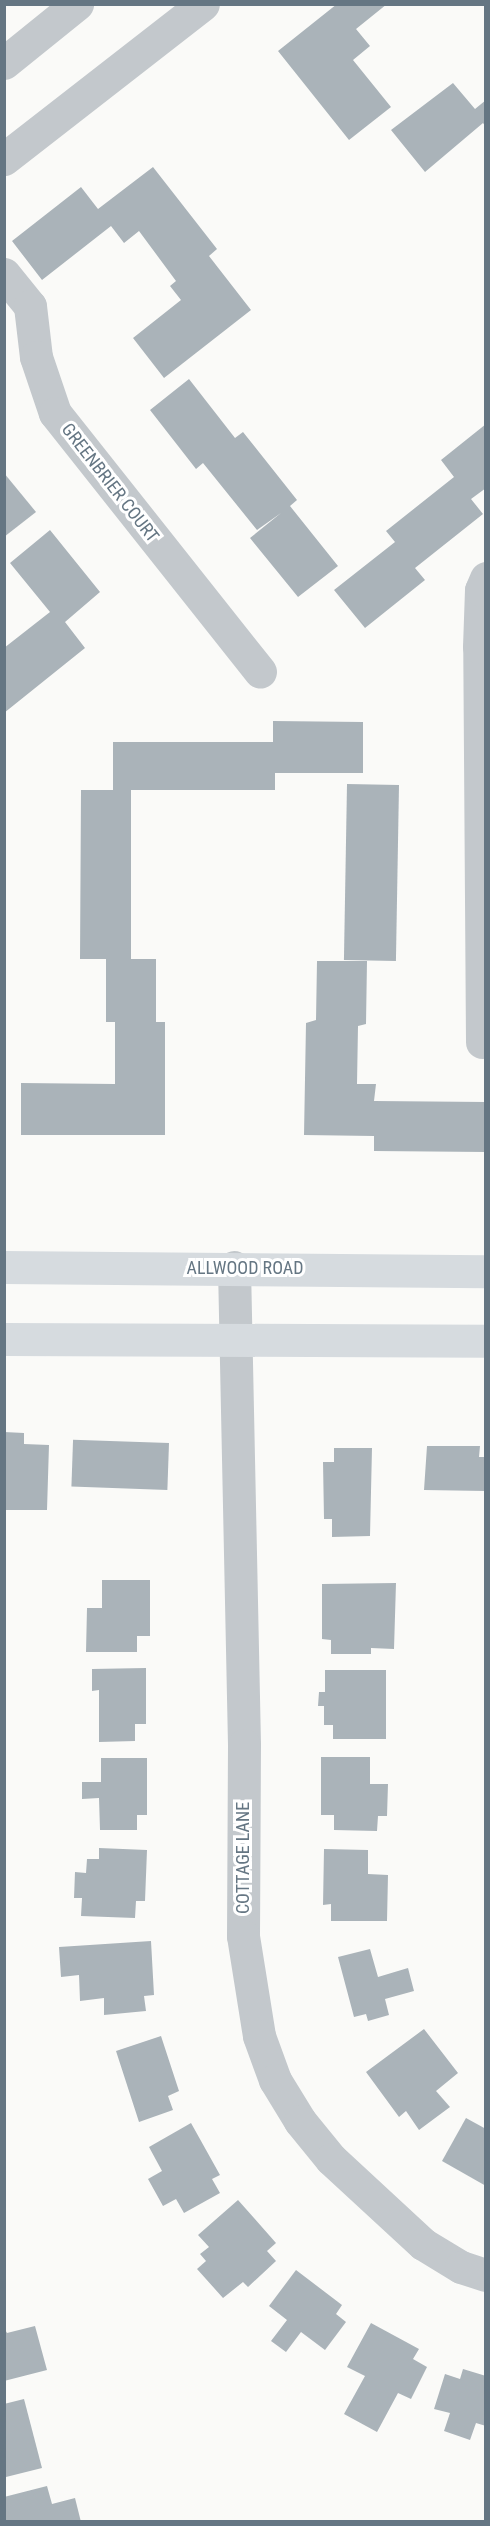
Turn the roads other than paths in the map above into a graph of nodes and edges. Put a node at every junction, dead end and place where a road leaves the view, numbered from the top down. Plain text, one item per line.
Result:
1 (77, 4) edge
2 (203, 4) edge
3 (4, 63) edge
4 (4, 159) edge
5 (4, 274) edge
6 (486, 578) edge
7 (260, 672) dead end
8 (482, 1042) dead end
9 (4, 1267) edge
10 (234, 1267) junction
11 (486, 1271) edge
12 (4, 1339) edge
13 (235, 1339) junction
14 (486, 1341) edge
15 (486, 2275) edge

1 - 3 street
2 - 4 street
5 - 7 street, GREENBRIER COURT
6 - 8 street
9 - 10 main road, ALLWOOD ROAD
10 - 11 main road, ALLWOOD ROAD
10 - 13 street, COTTAGE LANE
12 - 13 main road
13 - 14 main road
13 - 15 street, COTTAGE LANE

